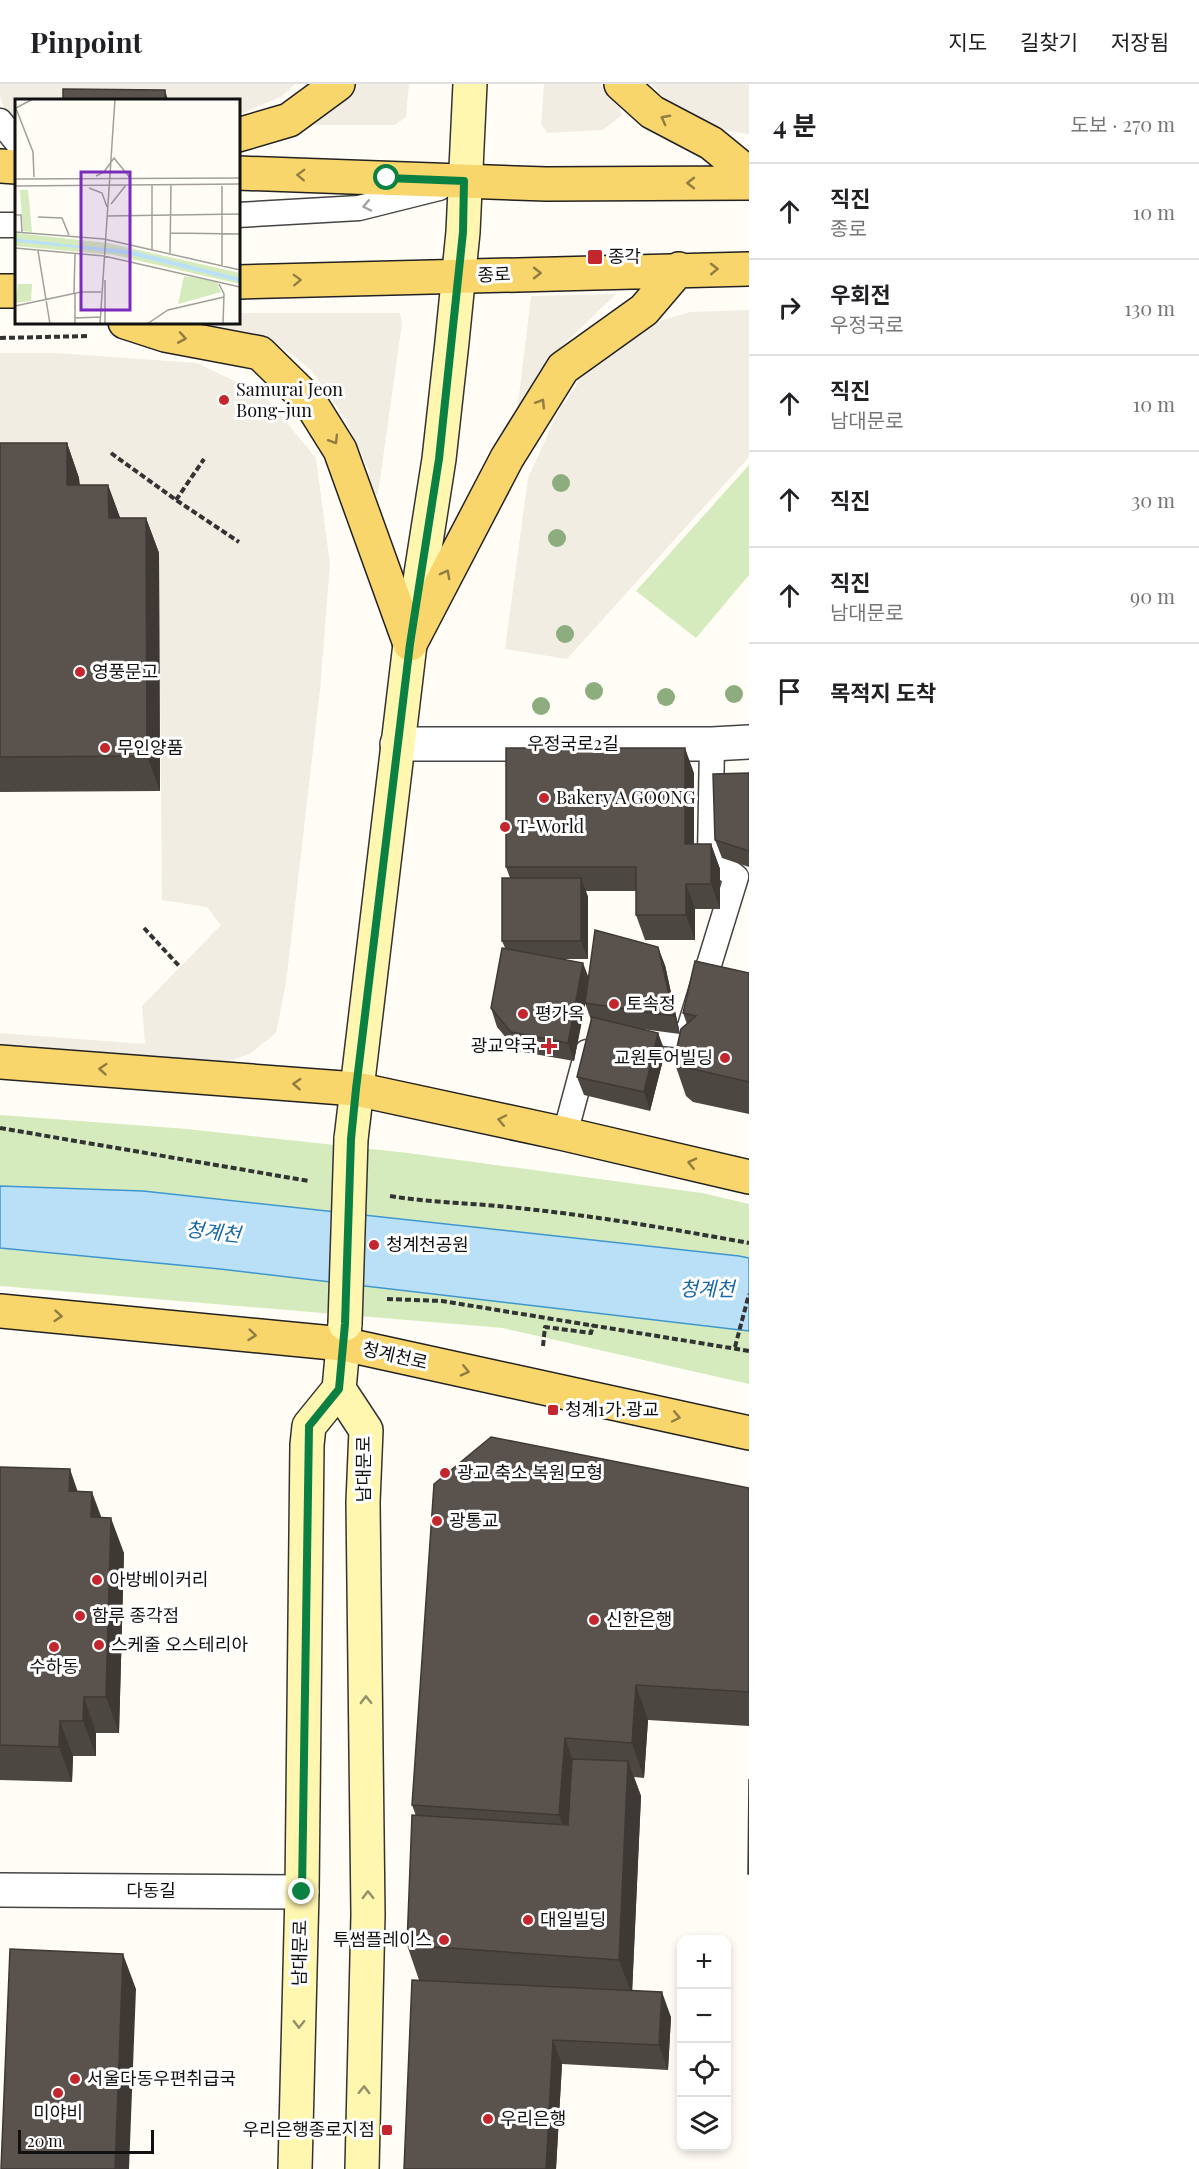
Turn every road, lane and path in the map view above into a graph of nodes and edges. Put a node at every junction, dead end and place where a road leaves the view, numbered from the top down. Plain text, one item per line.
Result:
1 (338, 84) edge
2 (470, 84) edge
3 (621, 84) edge
4 (0, 121) edge
5 (240, 134) edge
6 (15, 140) edge
7 (240, 173) edge
8 (749, 174) edge
9 (464, 181) junction
10 (749, 183) edge
11 (240, 215) edge
12 (749, 269) edge
13 (679, 270) junction
14 (458, 276) junction
15 (240, 282) edge
16 (131, 324) edge
17 (94, 336) dead end
18 (0, 338) edge
19 (111, 453) dead end
20 (204, 459) dead end
21 (176, 500) junction
22 (239, 542) dead end
23 (410, 644) junction
24 (749, 742) edge
25 (397, 744) junction
26 (712, 744) junction
27 (144, 928) dead end
28 (180, 967) dead end
29 (0, 1062) edge
30 (356, 1089) junction
31 (566, 1134) junction
32 (749, 1177) edge
33 (749, 1294) edge
34 (0, 1311) edge
35 (593, 1324) dead end
36 (344, 1334) junction
37 (735, 1347) dead end
38 (543, 1352) dead end
39 (339, 1389) junction
40 (749, 1433) edge
41 (0, 1890) edge
42 (302, 1892) junction
43 (295, 2169) edge
44 (362, 2169) edge

1 - 5 main road
2 - 9 main road
8 -> 3 main road
4 - 6 lane
9 -> 7 main road
10 -> 9 main road
9 -> 11 lane
9 - 14 main road
13 -> 12 main road, 종로
14 -> 13 main road, 종로
23 -> 13 main road
15 -> 14 main road, 종로
14 - 23 main road
16 -> 23 main road
17 - 18 path
19 - 21 path
20 - 21 path
21 - 22 path
23 - 25 main road
24 - 26 street, 우정국로2길
25 - 26 street, 우정국로2길
25 - 30 main road
26 - 31 lane
27 - 28 path
30 -> 29 main road
31 -> 30 main road
30 - 36 main road, bridge
32 -> 31 main road
33 - 37 path
34 -> 36 main road, 청계천로
35 - 38 path
36 - 39 main road
36 -> 40 main road, 청계천로
39 - 42 main road, 남대문로
44 -> 39 main road, 남대문로
41 - 42 street, 다동길
42 -> 43 main road, 남대문로

